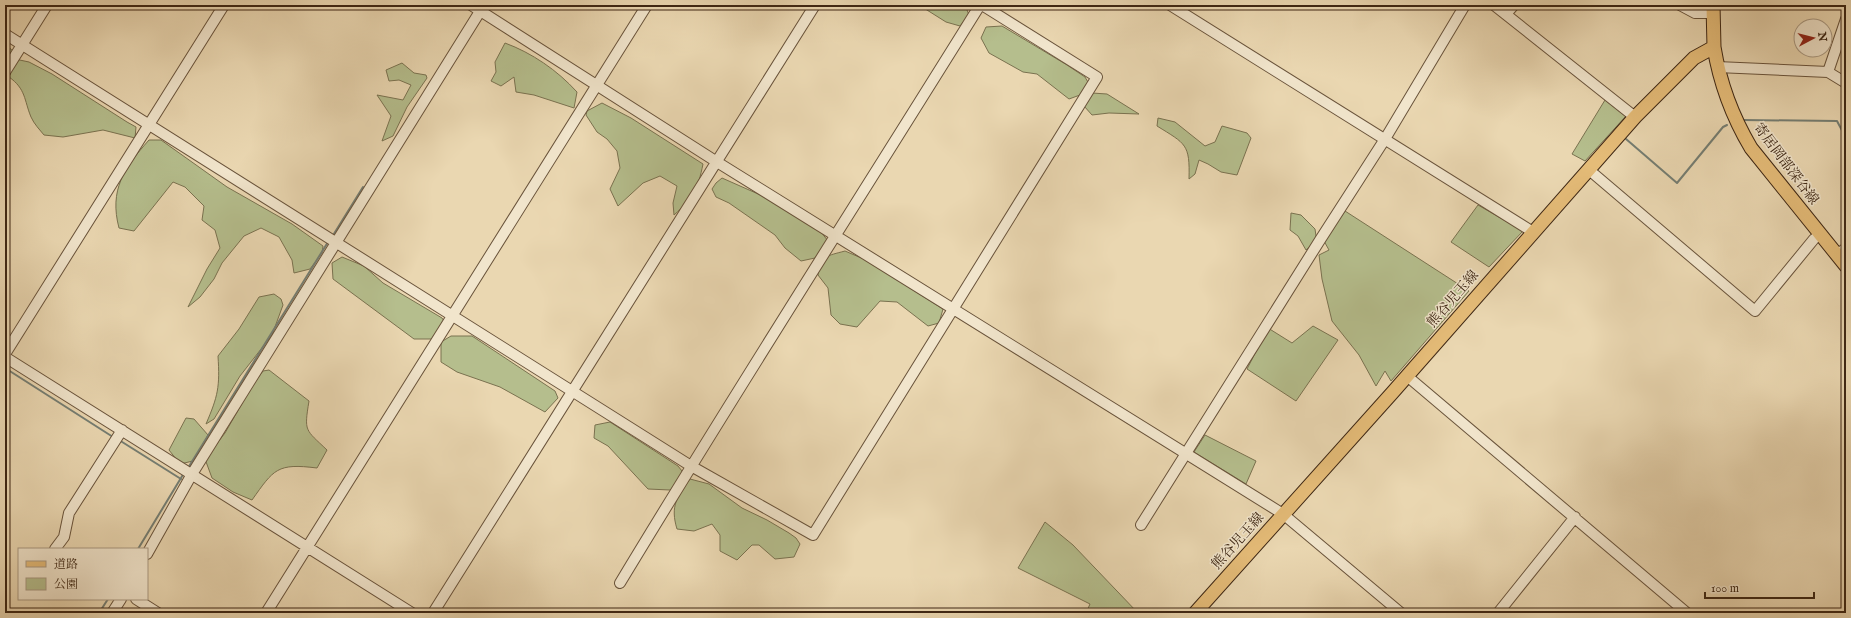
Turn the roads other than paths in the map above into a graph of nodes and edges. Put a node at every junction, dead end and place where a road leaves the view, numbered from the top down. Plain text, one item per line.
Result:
1 (47, 5) edge
2 (224, 5) edge
3 (471, 5) edge
4 (647, 5) edge
5 (815, 5) edge
6 (981, 5) edge
7 (1170, 5) edge
8 (1465, 5) edge
9 (1494, 5) edge
10 (1514, 5) edge
11 (1680, 5) edge
12 (482, 8) edge
13 (1713, 9) edge
14 (1506, 14) junction
15 (1846, 20) edge
16 (5, 34) edge
17 (22, 45) junction
18 (1714, 47) junction
19 (1717, 67) junction
20 (5, 72) edge
21 (1828, 72) junction
22 (1846, 83) edge
23 (596, 85) junction
24 (1635, 117) junction
25 (149, 125) junction
26 (1385, 139) junction
27 (717, 162) junction
28 (1588, 169) junction
29 (1533, 232) junction
30 (1820, 234) junction
31 (836, 236) junction
32 (336, 242) junction
33 (1842, 252) edge
34 (1846, 266) edge
35 (953, 308) junction
36 (452, 315) junction
37 (5, 355) edge
38 (1407, 376) junction
39 (572, 392) junction
40 (122, 430) junction
41 (1186, 454) junction
42 (691, 466) junction
43 (192, 474) junction
44 (1283, 514) junction
45 (1575, 517) junction
46 (1141, 525) dead end
47 (307, 546) junction
48 (56, 548) edge
49 (148, 552) edge
50 (620, 583) dead end
51 (120, 600) edge
52 (138, 600) edge
53 (112, 613) edge
54 (158, 613) edge
55 (266, 613) edge
56 (412, 613) edge
57 (434, 613) edge
58 (1195, 613) edge
59 (1401, 613) edge
60 (1498, 613) edge
61 (1687, 613) edge

1 - 17 street
2 - 25 street
3 - 12 street
4 - 23 street
5 - 27 street
6 - 31 street
6 - 35 street
7 - 26 street
8 - 26 street
9 - 14 street
10 - 14 street
11 - 13 street
12 - 23 street
12 - 32 street
13 - 18 main road
14 - 24 street
15 - 21 street
16 - 17 street
17 - 20 street
17 - 25 street
18 - 19 main road, 寄居岡部深谷線
18 - 24 main road, 熊谷児玉線
19 - 21 street
19 - 30 main road, 寄居岡部深谷線
21 - 22 street
23 - 27 street
23 - 36 street
24 - 28 main road, 熊谷児玉線
25 - 32 street
25 - 37 street
26 - 29 street
26 - 41 street
27 - 31 street
27 - 39 street
28 - 29 main road, 熊谷児玉線
28 - 30 street
29 - 38 main road, 熊谷児玉線
30 - 33 main road, 寄居岡部深谷線
31 - 35 street
31 - 42 street
32 - 36 street
32 - 43 street
33 - 34 main road, 寄居岡部深谷線
35 - 41 street
35 - 42 street
36 - 39 street
36 - 47 street
37 - 40 street
38 - 44 main road, 熊谷児玉線
38 - 45 street
39 - 42 street
39 - 57 street
40 - 43 street
40 - 48 street
41 - 44 street
41 - 46 street
42 - 50 street
43 - 47 street
43 - 49 street
44 - 58 main road, 熊谷児玉線
44 - 59 street
45 - 60 street
45 - 61 street
47 - 55 street
47 - 56 street
51 - 53 street
52 - 54 street

